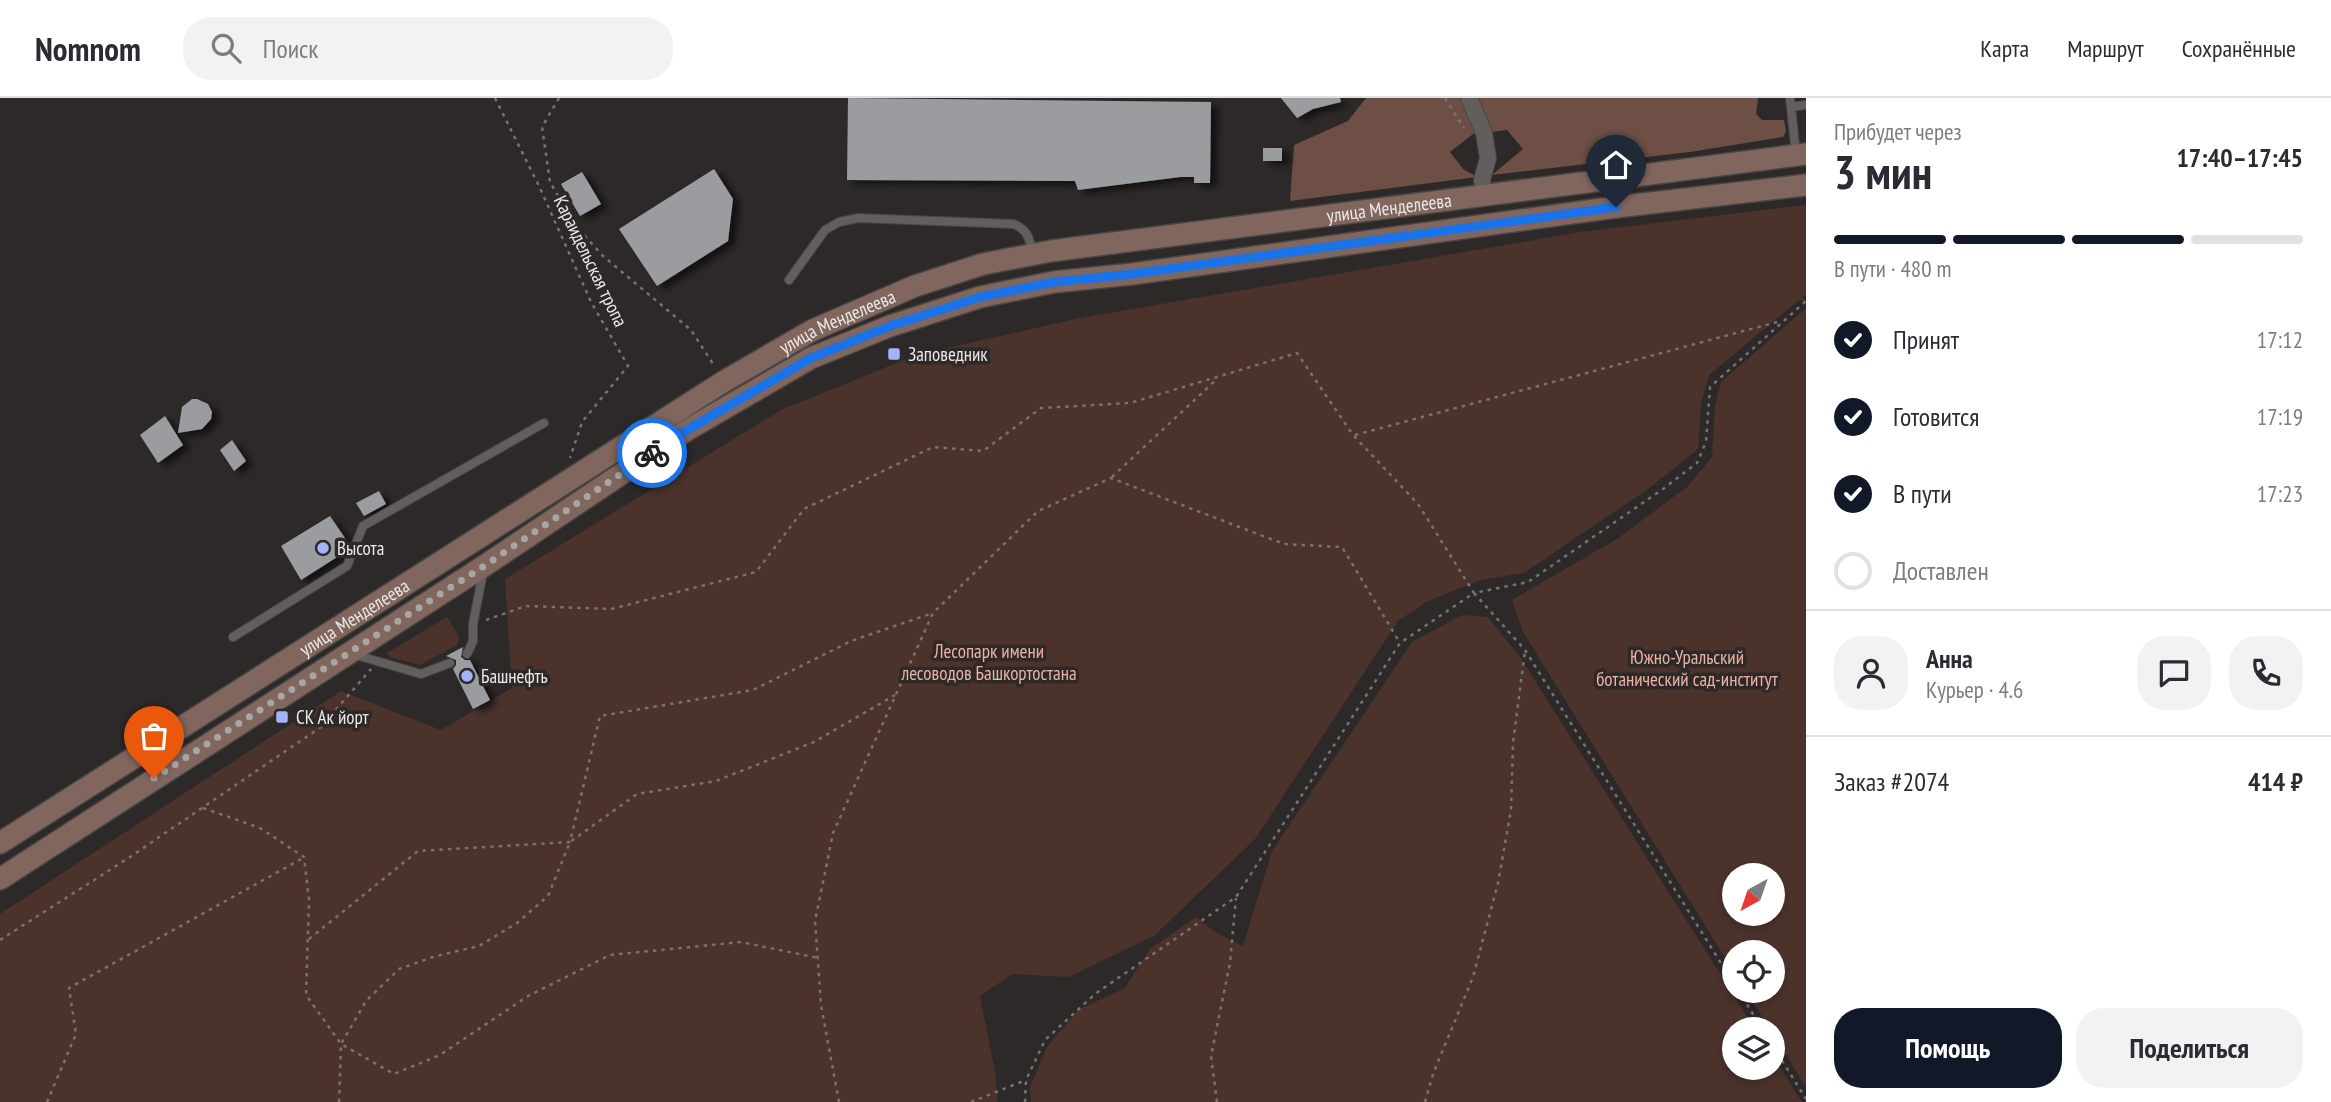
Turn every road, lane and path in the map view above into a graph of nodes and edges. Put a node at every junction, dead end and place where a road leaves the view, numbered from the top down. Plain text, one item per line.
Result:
1 (495, 98) edge
2 (559, 98) edge
3 (1445, 98) edge
4 (1469, 98) edge
5 (1790, 102) edge
6 (1806, 105) edge
7 (1470, 136) dead end
8 (1801, 155) edge
9 (1806, 185) edge
10 (1484, 195) junction
11 (1033, 254) junction
12 (789, 280) dead end
13 (1806, 302) edge
14 (1784, 320) junction
15 (1219, 376) junction
16 (723, 382) junction
17 (544, 423) dead end
18 (1353, 435) junction
19 (567, 467) dead end
20 (1111, 478) junction
21 (484, 566) junction
22 (1474, 593) junction
23 (933, 613) junction
24 (473, 624) junction
25 (233, 637) dead end
26 (1400, 643) junction
27 (1525, 649) junction
28 (349, 653) junction
29 (467, 654) dead end
30 (378, 661) junction
31 (450, 663) dead end
32 (895, 695) junction
33 (202, 808) junction
34 (570, 842) junction
35 (0, 843) edge
36 (304, 858) junction
37 (0, 879) edge
38 (1236, 897) junction
39 (0, 940) edge
40 (308, 940) junction
41 (818, 958) junction
42 (1722, 965) edge
43 (341, 1044) junction
44 (1785, 1065) edge
45 (1026, 1080) junction
46 (1806, 1099) edge
47 (47, 1102) edge
48 (339, 1102) edge
49 (839, 1102) edge
50 (971, 1102) edge
51 (1025, 1102) edge
52 (1217, 1102) edge
53 (1425, 1102) edge

1 - 19 path, Караидельская тропа
2 - 16 path
3 - 7 path
4 - 10 street
5 - 6 lane
5 - 8 lane
8 - 10 main road, улица Менделеева
9 - 21 main road, улица Менделеева
10 - 11 main road, улица Менделеева
11 - 12 lane
11 - 16 main road, улица Менделеева
13 - 14 path
14 - 18 path
14 - 22 path
15 - 18 path
15 - 20 path
15 - 24 path
16 - 35 main road, улица Менделеева
17 - 25 lane
18 - 22 path
20 - 23 path
20 - 26 path
21 - 24 lane
21 - 28 main road, улица Менделеева
22 - 26 path
22 - 27 path
23 - 32 path
23 - 34 path
24 - 29 lane
26 - 38 path
27 - 42 path
27 - 53 path
28 - 30 lane
28 - 37 main road, улица Менделеева
30 - 31 lane
30 - 33 path
32 - 34 path
32 - 41 path
33 - 36 path
33 - 39 path
34 - 40 path
34 - 43 path
36 - 40 path
36 - 47 path
38 - 45 path
38 - 52 path
40 - 43 path
41 - 43 path
41 - 49 path
43 - 48 path
44 - 46 path
45 - 50 path
45 - 51 path

